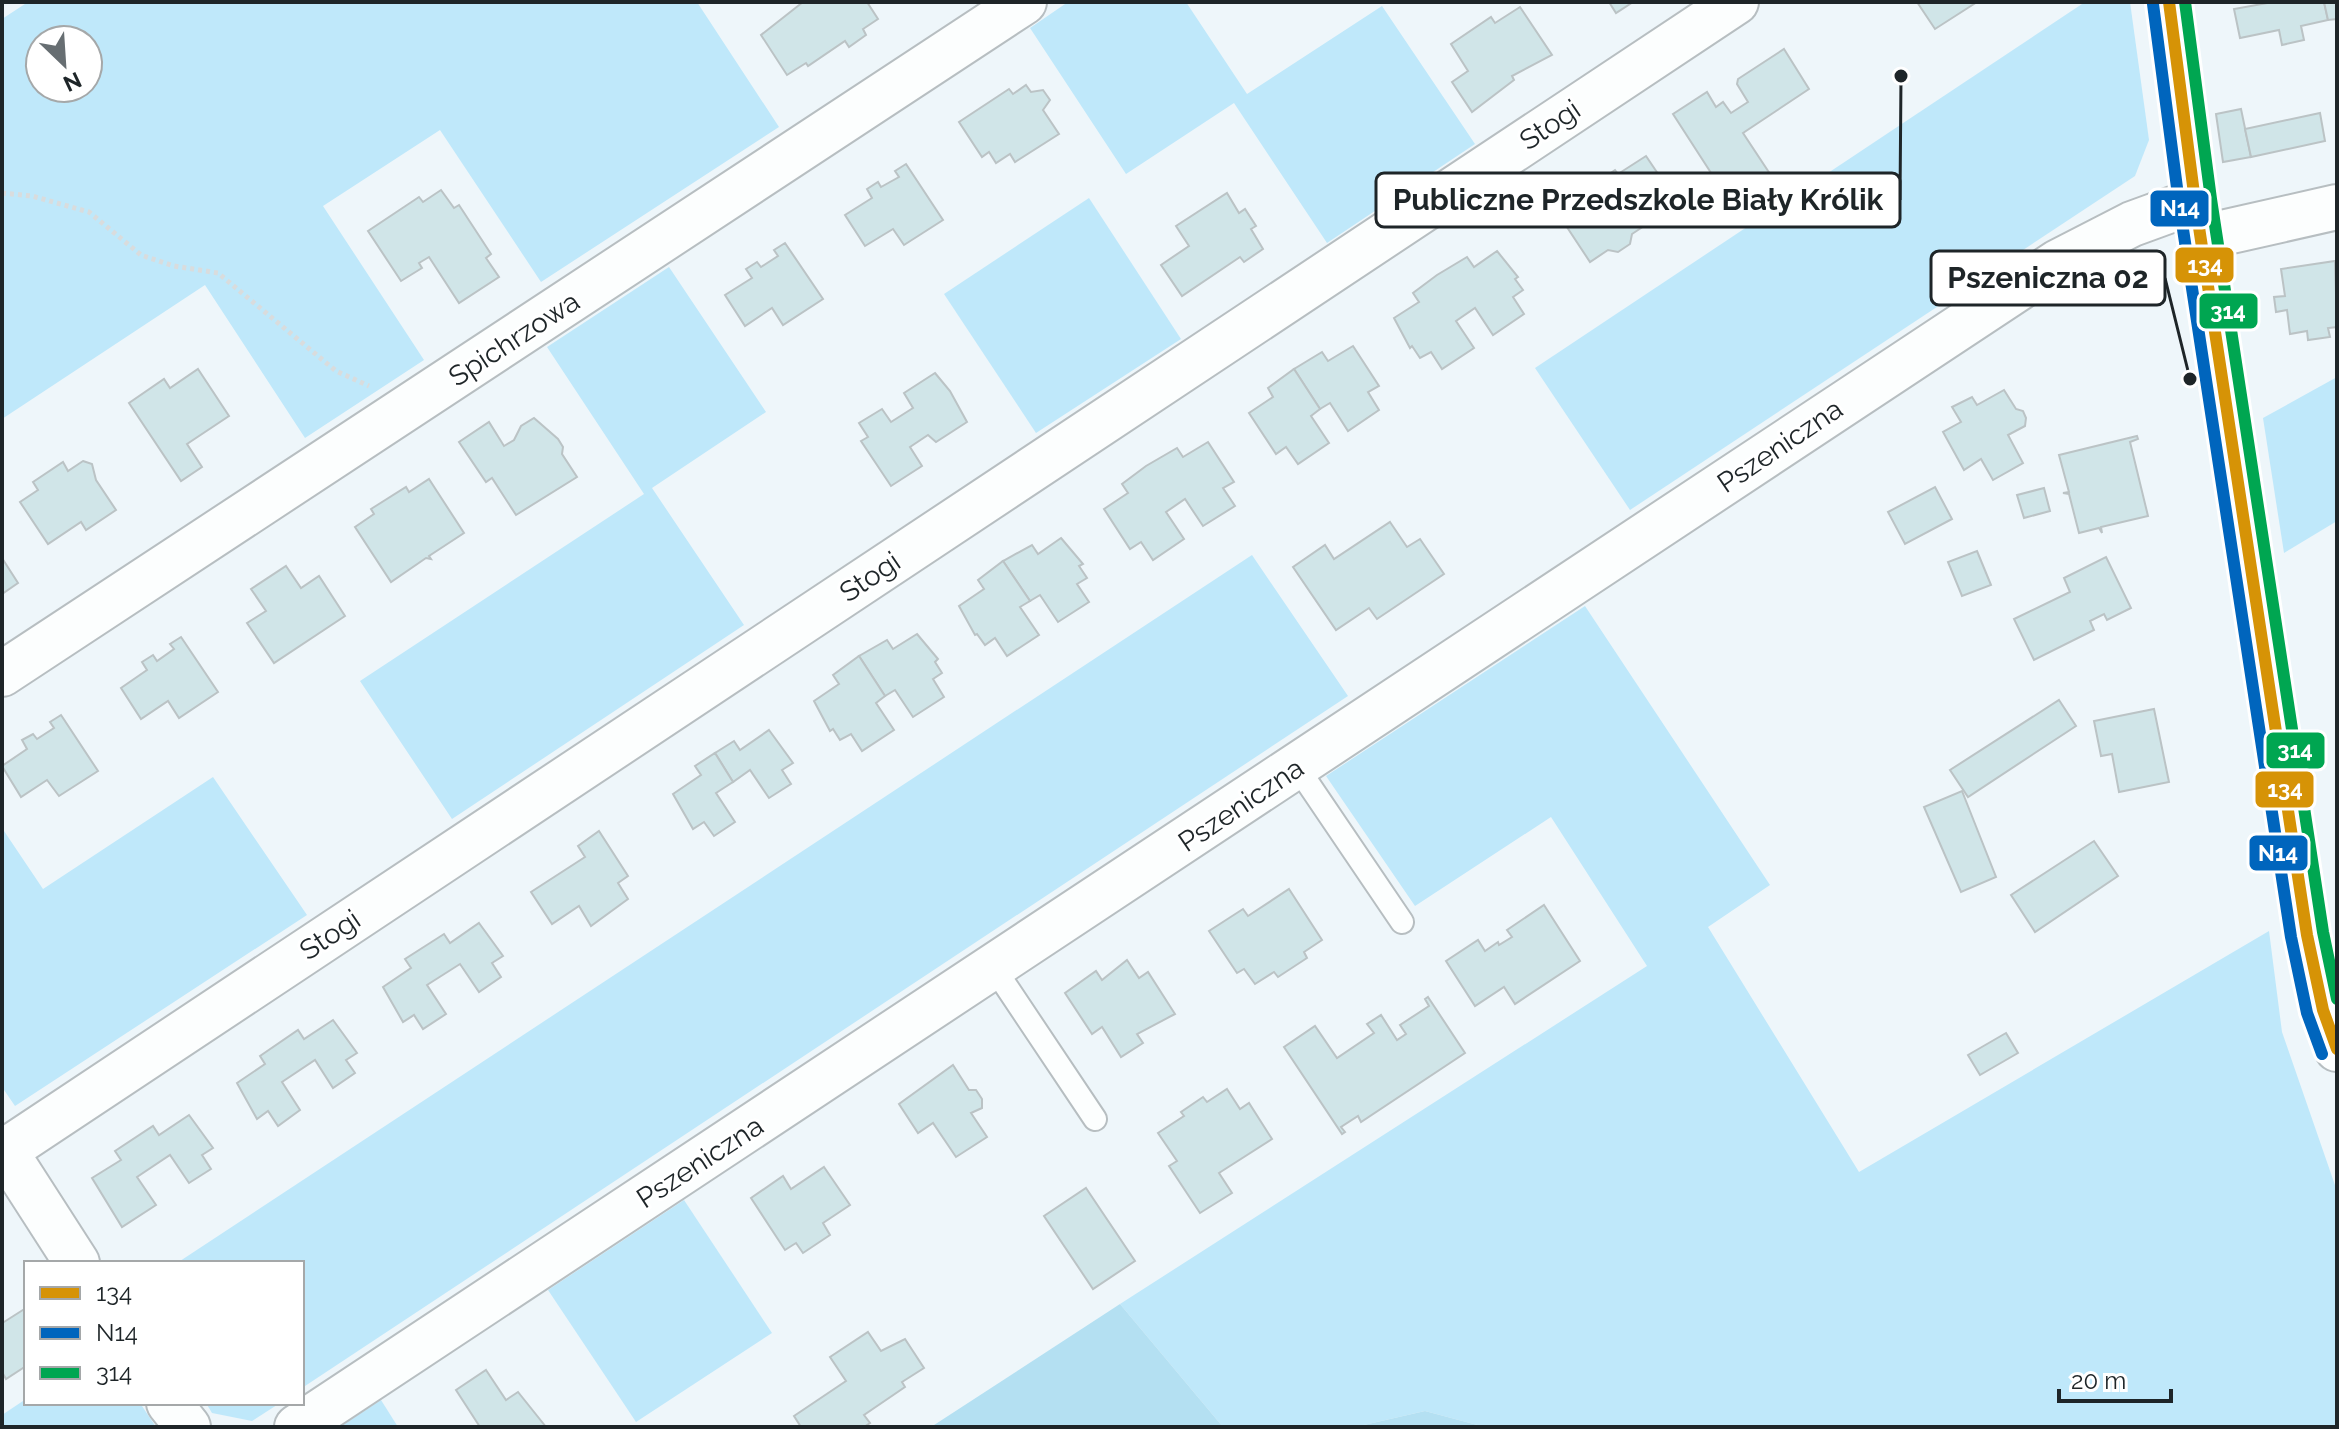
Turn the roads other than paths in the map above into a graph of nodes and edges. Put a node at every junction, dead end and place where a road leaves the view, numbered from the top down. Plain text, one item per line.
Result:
1 (1024, 2) edge
2 (1736, 2) edge
3 (2169, 2) edge
4 (2337, 207) edge
5 (2198, 219) junction
6 (2, 674) edge
7 (1297, 767) junction
8 (1402, 922) dead end
9 (994, 968) junction
10 (2337, 1049) edge
11 (1095, 1119) dead end
12 (3, 1152) edge
13 (76, 1261) edge
14 (171, 1405) edge
15 (188, 1427) edge
16 (297, 1427) edge

1 - 6 street, Spichrzowa
2 - 12 street, Stogi
3 - 5 street
4 - 5 street, Pszeniczna
5 - 7 street, Pszeniczna
5 - 10 street
7 - 8 lane
7 - 9 street, Pszeniczna
9 - 11 lane
9 - 16 street, Pszeniczna
12 - 13 street
14 - 15 street

